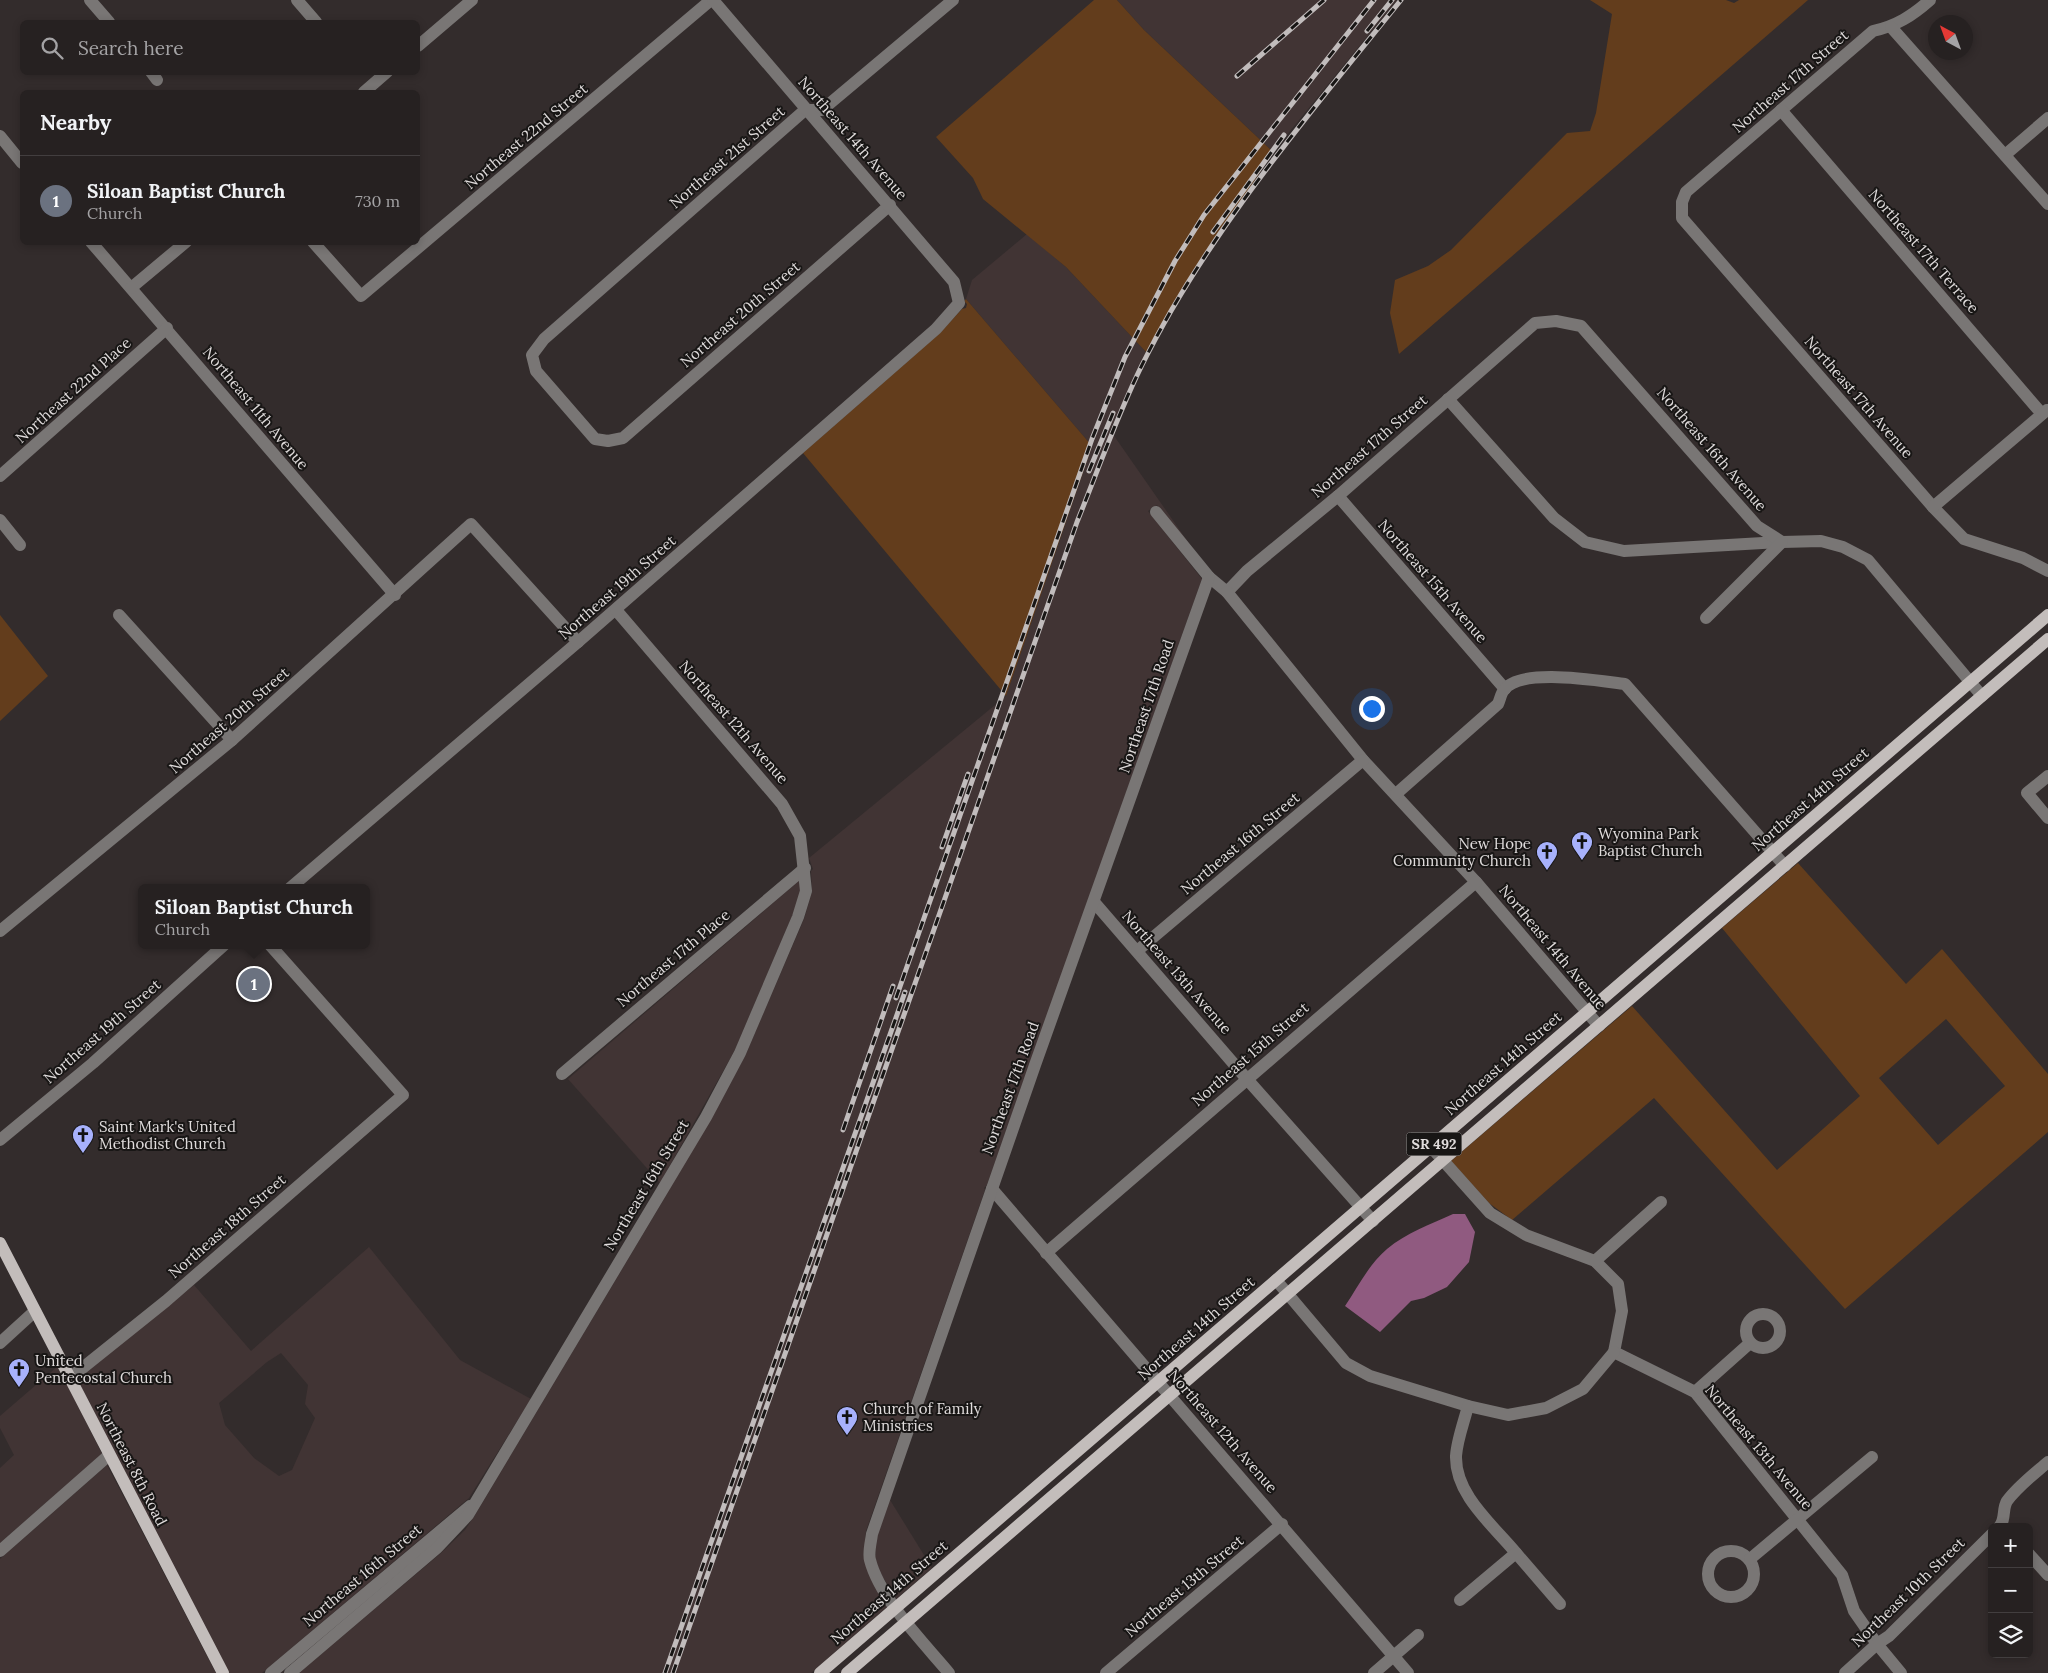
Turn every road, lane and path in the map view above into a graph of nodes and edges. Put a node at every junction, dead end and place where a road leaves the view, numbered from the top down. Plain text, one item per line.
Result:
1 (90, 0) edge
2 (297, 0) edge
3 (472, 0) edge
4 (712, 0) edge
5 (953, 0) edge
6 (1930, 0) edge
7 (107, 20) edge
8 (314, 20) edge
9 (1891, 27) junction
10 (420, 44) edge
11 (384, 75) edge
12 (366, 90) edge
13 (805, 110) junction
14 (1781, 110) junction
15 (2048, 118) edge
16 (0, 136) edge
17 (2005, 155) junction
18 (20, 160) edge
19 (1682, 202) joint
20 (2048, 204) edge
21 (890, 205) junction
22 (94, 245) edge
23 (182, 245) edge
24 (316, 245) edge
25 (131, 288) junction
26 (959, 303) joint
27 (1556, 321) joint
28 (167, 328) junction
29 (1448, 399) junction
30 (2045, 412) edge
31 (608, 442) joint
32 (0, 476) edge
33 (1338, 496) junction
34 (1933, 507) junction
35 (1156, 512) dead end
36 (0, 520) edge
37 (1782, 542) junction
38 (20, 545) dead end
39 (2048, 571) edge
40 (1209, 577) junction
41 (1227, 592) junction
42 (395, 595) junction
43 (616, 610) junction
44 (119, 614) dead end
45 (2048, 615) edge
46 (1706, 618) dead end
47 (2048, 639) edge
48 (578, 642) junction
49 (1971, 682) junction
50 (1504, 689) junction
51 (1982, 696) junction
52 (232, 740) junction
53 (1363, 760) junction
54 (2048, 776) edge
55 (1396, 794) junction
56 (2048, 818) edge
57 (1773, 852) junction
58 (1785, 866) junction
59 (805, 868) junction
60 (1476, 882) junction
61 (295, 884) edge
62 (1094, 902) junction
63 (0, 931) edge
64 (220, 949) edge
65 (274, 949) edge
66 (1138, 951) junction
67 (1587, 1012) junction
68 (1599, 1026) junction
69 (562, 1074) dead end
70 (1246, 1078) junction
71 (0, 1140) edge
72 (1431, 1147) junction
73 (1443, 1160) junction
74 (992, 1189) junction
75 (1661, 1202) dead end
76 (1361, 1207) junction
77 (1373, 1221) junction
78 (0, 1243) edge
79 (1046, 1253) junction
80 (1596, 1261) junction
81 (1276, 1280) junction
82 (1288, 1294) junction
83 (35, 1311) junction
84 (1750, 1343) dead end
85 (0, 1344) edge
86 (1614, 1352) junction
87 (70, 1378) junction
88 (1159, 1381) junction
89 (1695, 1392) junction
90 (1170, 1395) junction
91 (1468, 1406) junction
92 (108, 1456) junction
93 (1872, 1457) dead end
94 (2048, 1462) edge
95 (1799, 1520) junction
96 (2003, 1523) edge
97 (1282, 1524) junction
98 (1988, 1538) edge
99 (0, 1551) edge
100 (1516, 1553) junction
101 (2033, 1558) edge
102 (1750, 1559) dead end
103 (2048, 1575) edge
104 (1460, 1600) dead end
105 (1560, 1604) dead end
106 (895, 1608) junction
107 (906, 1622) junction
108 (1418, 1635) dead end
109 (1877, 1644) junction
110 (1394, 1656) junction
111 (293, 1665) edge
112 (222, 1673) edge
113 (271, 1673) edge
114 (820, 1673) edge
115 (847, 1673) edge
116 (949, 1673) edge
117 (1106, 1673) edge
118 (1374, 1673) edge
119 (1408, 1673) edge
120 (1846, 1673) edge
121 (1901, 1673) edge

1 - 7 street
2 - 8 street
3 - 10 street
4 - 13 street, Northeast 14th Avenue
4 - 24 street, Northeast 22nd Street
5 - 13 street, Northeast 21st Street
6 - 9 street, Northeast 17th Street
9 - 14 street, Northeast 17th Street
9 - 17 street
11 - 12 street
13 - 21 street, Northeast 14th Avenue
13 - 31 street, Northeast 21st Street
14 - 19 street, Northeast 17th Street
14 - 30 street, Northeast 17th Terrace
15 - 17 street
16 - 18 street
17 - 20 street
19 - 34 street, Northeast 17th Avenue
21 - 26 street, Northeast 14th Avenue
21 - 31 street, Northeast 20th Street
22 - 25 street, Northeast 11th Avenue
23 - 25 street
25 - 28 street, Northeast 11th Avenue
26 - 43 street, Northeast 19th Street
27 - 29 street, Northeast 17th Street
27 - 37 street, Northeast 16th Avenue
28 - 32 street, Northeast 22nd Place
28 - 42 street, Northeast 11th Avenue
29 - 33 street, Northeast 17th Street
29 - 37 street
30 - 34 street
33 - 41 street, Northeast 17th Street
33 - 50 street, Northeast 15th Avenue
34 - 39 street, Northeast 17th Avenue
35 - 40 street
36 - 38 street
37 - 46 street
37 - 49 street
40 - 41 street
40 - 62 street, Northeast 17th Road
41 - 53 street, Northeast 14th Avenue
42 - 48 street, Northeast 20th Street
42 - 52 street, Northeast 20th Street
43 - 48 street, Northeast 19th Street
43 - 59 street, Northeast 12th Avenue
44 - 52 street
45 - 49 main road, Northeast 14th Street / SR 492
47 - 51 main road, SR 492
48 - 61 street, Northeast 19th Street
49 - 51 street
49 - 57 main road, Northeast 14th Street / SR 492
50 - 55 street
50 - 57 street
51 - 58 main road, SR 492
52 - 63 street, Northeast 20th Street
53 - 55 street, Northeast 14th Avenue
53 - 66 street, Northeast 16th Street
54 - 56 street
55 - 60 street, Northeast 14th Avenue
57 - 58 street
57 - 67 main road, Northeast 14th Street / SR 492
58 - 68 main road, SR 492
59 - 69 street, Northeast 17th Place
59 - 111 street, Northeast 16th Street
60 - 67 street, Northeast 14th Avenue
60 - 70 street, Northeast 15th Street
62 - 66 street, Northeast 13th Avenue
62 - 74 street, Northeast 17th Road
64 - 71 street, Northeast 19th Street
65 - 87 street, Northeast 18th Street
66 - 70 street, Northeast 13th Avenue
67 - 68 street, Northeast 14th Avenue
67 - 72 main road, Northeast 14th Street / SR 492
68 - 73 main road, SR 492
70 - 76 street, Northeast 13th Avenue
70 - 79 street, Northeast 15th Street
72 - 73 street
72 - 76 main road, Northeast 14th Street / SR 492
73 - 77 main road, SR 492
73 - 80 street
74 - 79 street, Northeast 12th Avenue
74 - 106 street, Northeast 17th Road
75 - 80 street
76 - 77 street, Northeast 13th Avenue
76 - 81 main road, Northeast 14th Street / SR 492
77 - 82 main road, SR 492
78 - 83 main road, Northeast 8th Road
79 - 88 street, Northeast 12th Avenue
80 - 86 street
81 - 82 street
81 - 88 main road, Northeast 14th Street / SR 492
82 - 90 main road, SR 492
82 - 91 street
83 - 85 street
83 - 87 main road, Northeast 8th Road
84 - 89 street
86 - 89 street, Northeast 13th Avenue
86 - 91 street
87 - 92 main road, Northeast 8th Road
88 - 90 street, Northeast 12th Avenue
88 - 106 main road, Northeast 14th Street / SR 492
89 - 95 street, Northeast 13th Avenue
90 - 97 street, Northeast 12th Avenue
90 - 107 main road, SR 492
91 - 100 street
92 - 99 street
92 - 112 main road, Northeast 8th Road
93 - 95 street
94 - 96 street
95 - 102 street
95 - 109 street, Northeast 13th Avenue
97 - 110 street, Northeast 12th Avenue
97 - 117 street, Northeast 13th Street
98 - 109 street, Northeast 10th Street
100 - 104 street
100 - 105 street
101 - 103 street
106 - 107 street
106 - 114 main road, Northeast 14th Street / SR 492
107 - 115 main road, SR 492
107 - 116 street
108 - 110 street
109 - 120 street, Northeast 10th Street
109 - 121 street, Northeast 13th Avenue
110 - 118 street
110 - 119 street, Northeast 12th Avenue
111 - 113 street, Northeast 16th Street

